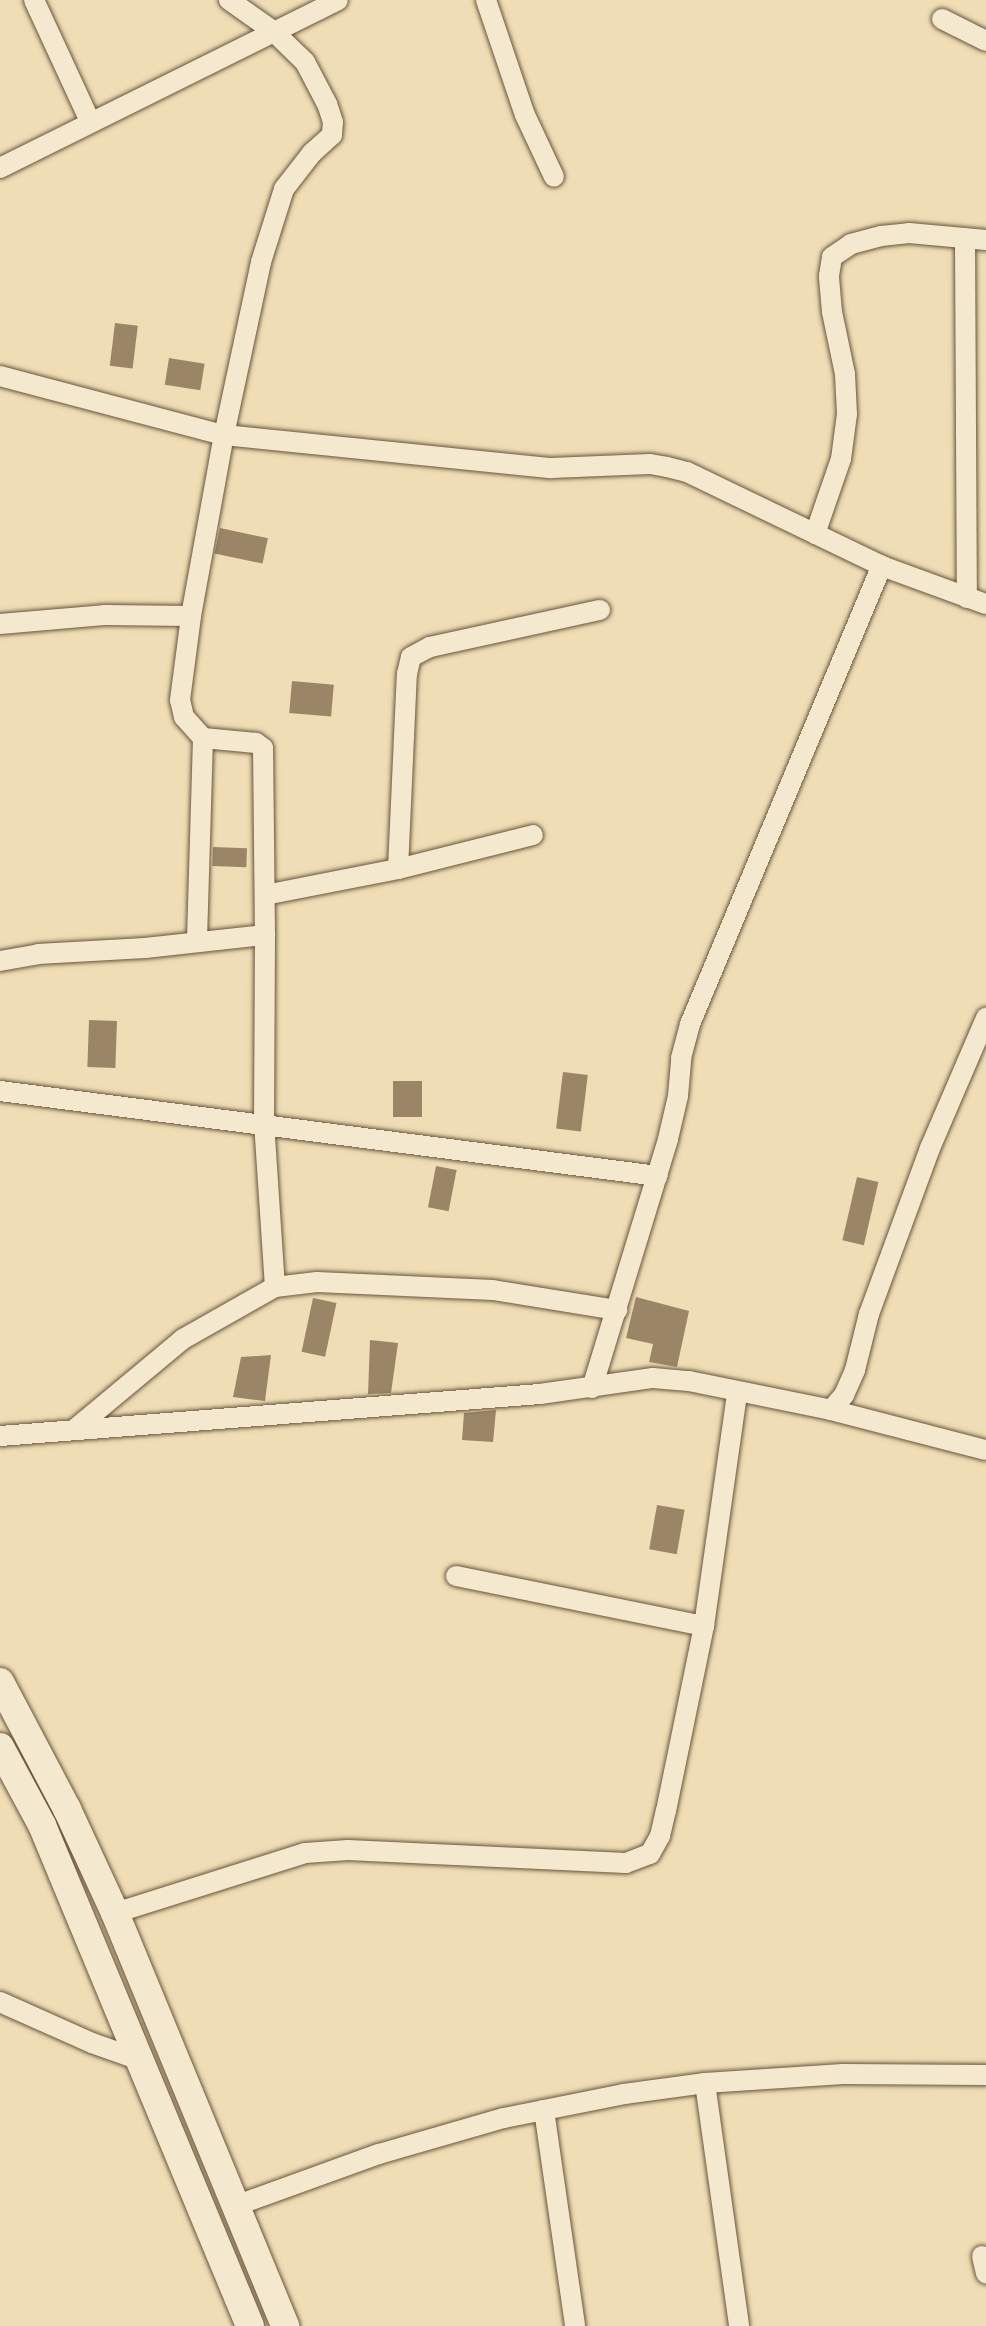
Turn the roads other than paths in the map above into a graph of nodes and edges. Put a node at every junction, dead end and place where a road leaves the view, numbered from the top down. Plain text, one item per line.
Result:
1 (34, 0) edge
2 (229, 0) edge
3 (338, 0) edge
4 (486, 0) edge
5 (942, 19) dead end
6 (273, 31) junction
7 (986, 41) edge
8 (90, 121) junction
9 (0, 168) edge
10 (554, 177) dead end
11 (965, 238) junction
12 (986, 240) edge
13 (0, 376) edge
14 (224, 435) junction
15 (815, 534) junction
16 (882, 566) junction
17 (976, 601) edge
18 (600, 610) dead end
19 (191, 616) junction
20 (0, 624) edge
21 (203, 738) junction
22 (533, 835) dead end
23 (398, 869) junction
24 (265, 895) junction
25 (265, 935) junction
26 (197, 940) junction
27 (0, 961) edge
28 (986, 1018) edge
29 (0, 1091) edge
30 (264, 1122) junction
31 (658, 1176) junction
32 (275, 1287) junction
33 (617, 1310) junction
34 (592, 1388) junction
35 (737, 1394) junction
36 (831, 1410) junction
37 (75, 1429) junction
38 (0, 1436) edge
39 (986, 1450) edge
40 (456, 1576) dead end
41 (704, 1626) junction
42 (0, 1682) edge
43 (0, 1747) edge
44 (115, 1913) junction
45 (0, 2002) edge
46 (140, 2060) junction
47 (986, 2075) edge
48 (705, 2083) junction
49 (544, 2110) junction
50 (235, 2206) junction
51 (250, 2326) edge
52 (285, 2326) edge
53 (575, 2326) edge
54 (739, 2326) edge

1 - 8 street
2 - 6 street
3 - 6 street
4 - 10 street
5 - 7 street
6 - 8 street
6 - 14 street
8 - 9 street
11 - 12 street
11 - 15 street
11 - 17 street
13 - 14 street
14 - 15 street
14 - 19 street
15 - 16 street
16 - 17 street
16 - 31 street
18 - 23 street
19 - 20 street
19 - 21 street
21 - 24 street
21 - 26 street
22 - 23 street
23 - 24 street
24 - 25 street
25 - 26 street
25 - 30 street
26 - 27 street
28 - 36 street
29 - 30 street
30 - 31 street
30 - 32 street
31 - 33 street
32 - 33 street
32 - 37 street
33 - 34 street
34 - 35 street
34 - 37 street
35 - 36 street
35 - 41 street
36 - 39 street
37 - 38 street
40 - 41 street
41 - 44 street
42 - 44 street
43 - 46 street
44 - 50 street
45 - 46 street
46 - 51 street
47 - 48 street
48 - 49 street
48 - 54 street
49 - 50 street
49 - 53 street
50 - 52 street

